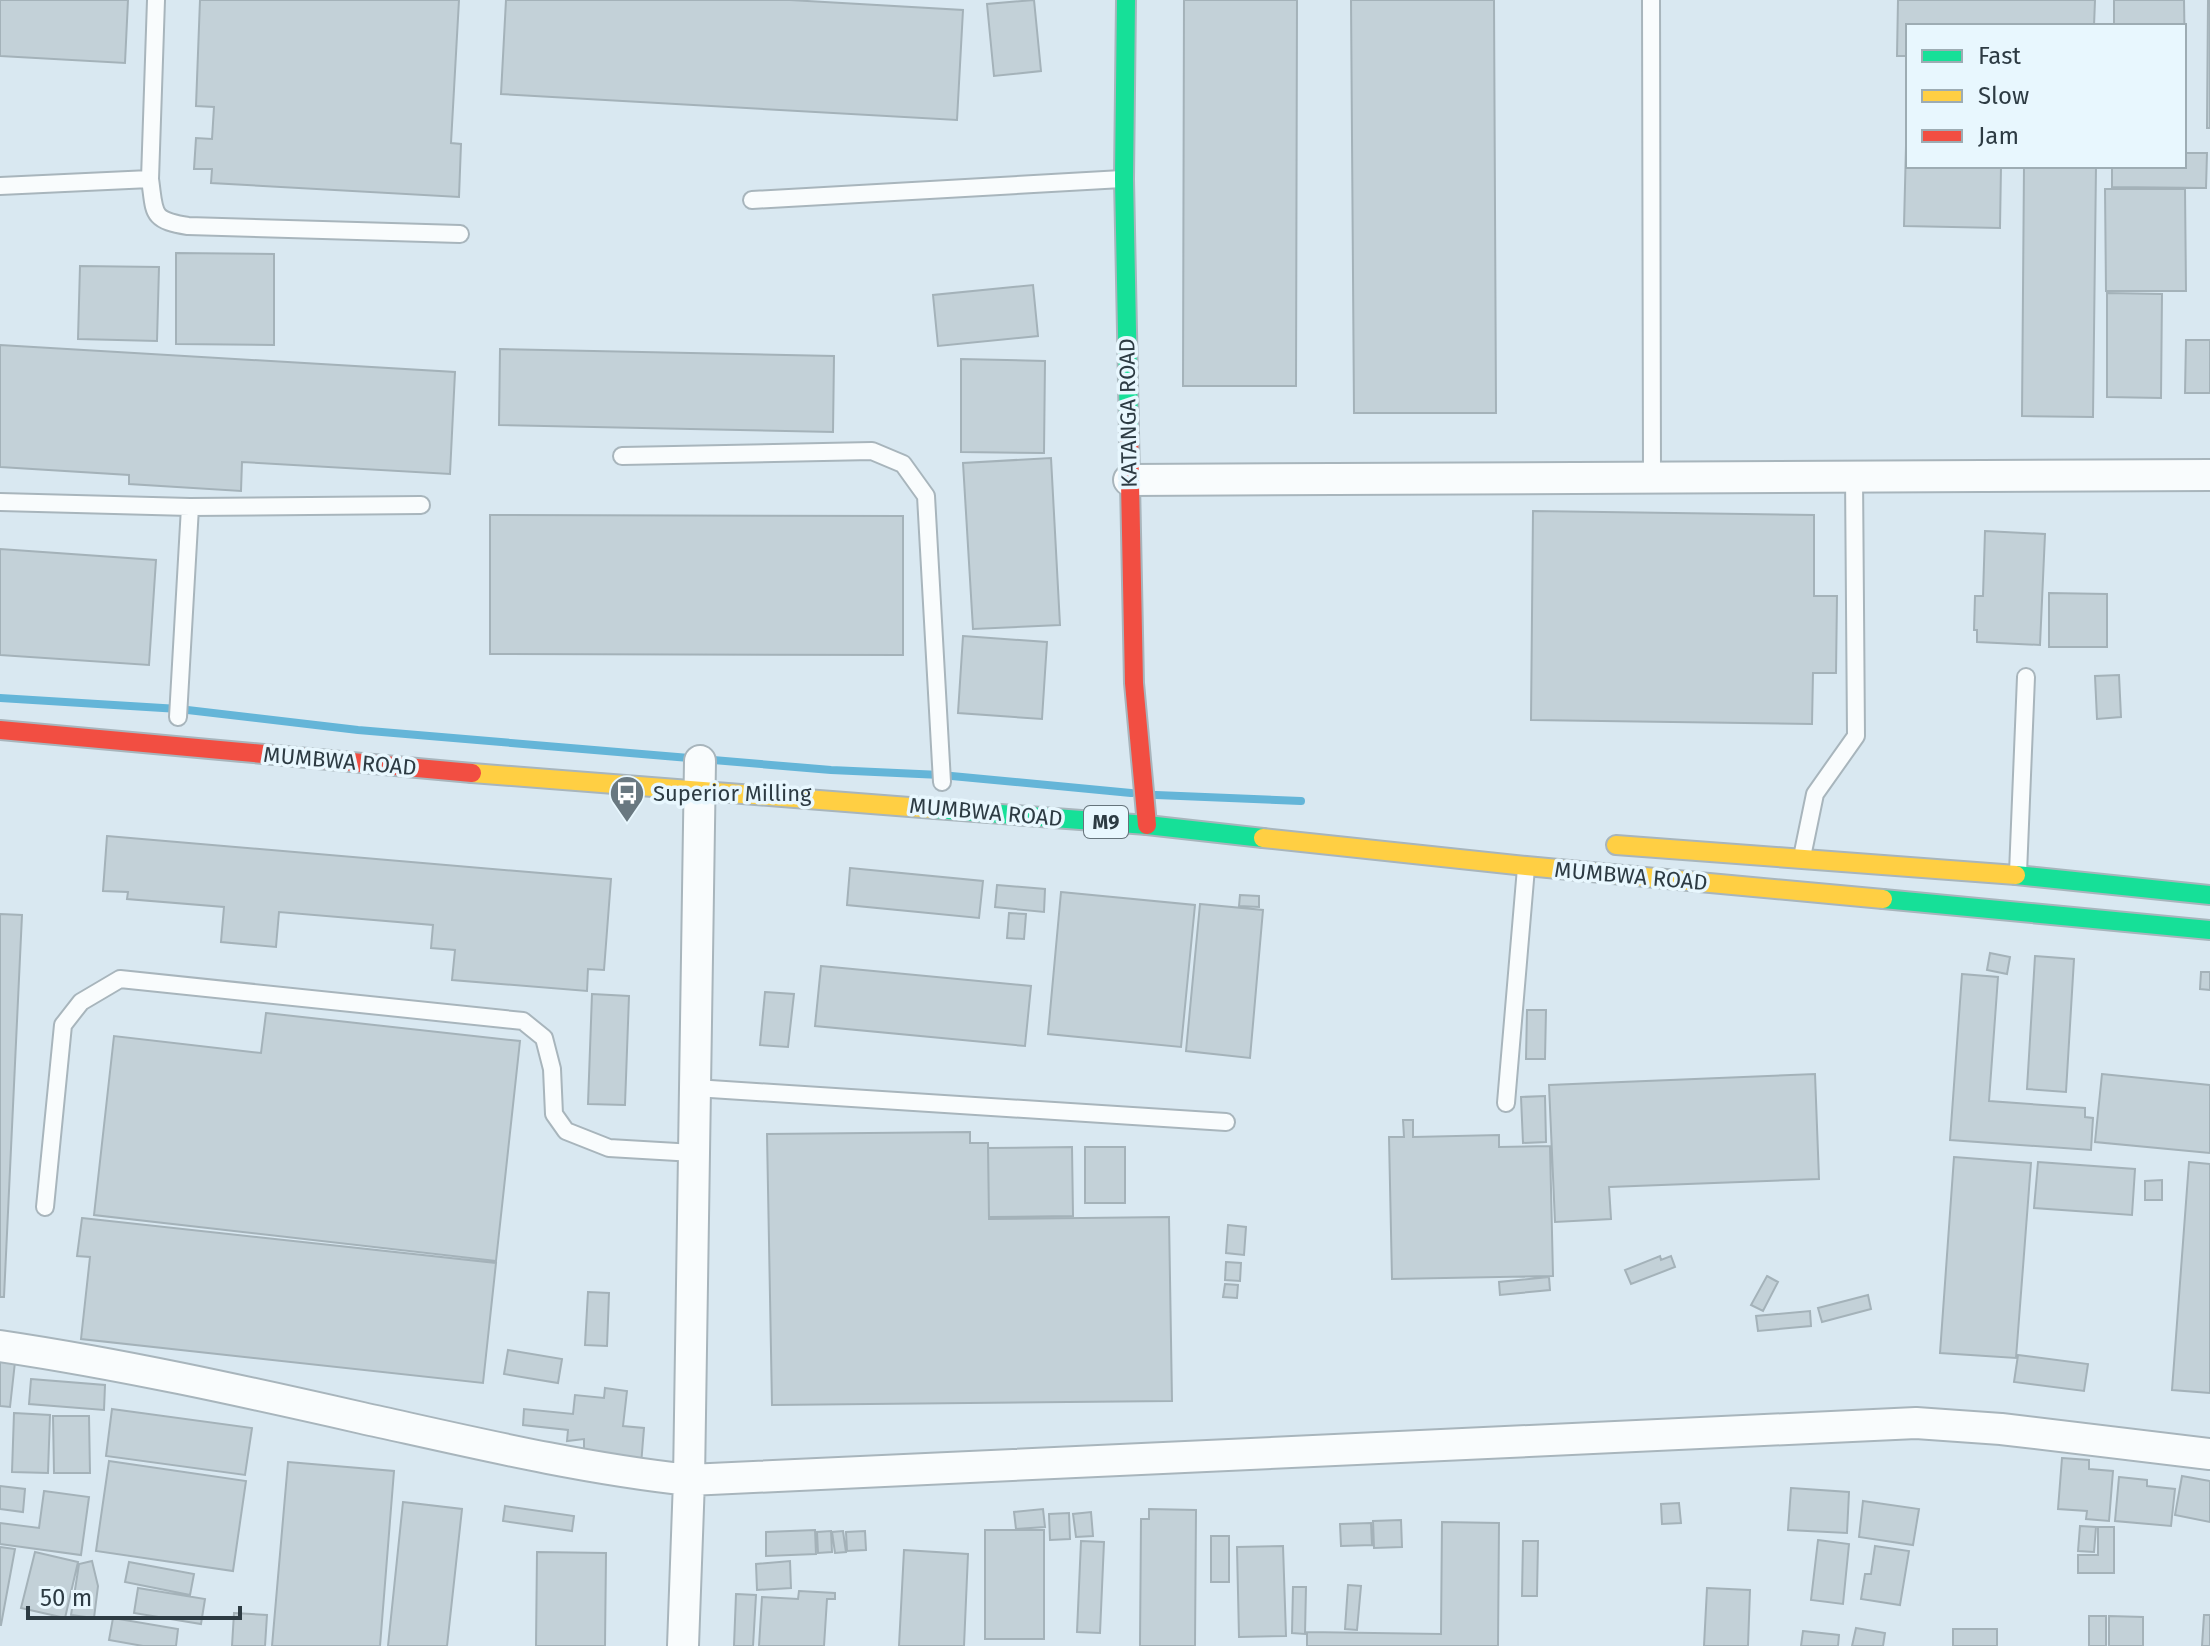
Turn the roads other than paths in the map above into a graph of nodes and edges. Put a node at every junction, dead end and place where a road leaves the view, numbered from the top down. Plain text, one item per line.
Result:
1 (156, 0) edge
2 (1126, 0) edge
3 (1651, 0) edge
4 (150, 179) junction
5 (1124, 179) junction
6 (0, 186) edge
7 (752, 200) dead end
8 (460, 234) dead end
9 (622, 456) dead end
10 (1854, 475) junction
11 (2210, 475) edge
12 (1652, 476) junction
13 (1129, 480) junction
14 (0, 502) edge
15 (421, 505) dead end
16 (190, 507) junction
17 (2026, 677) dead end
18 (178, 717) dead end
19 (0, 730) edge
20 (699, 769) junction
21 (942, 782) dead end
22 (1147, 825) junction
23 (1601, 844) dead end
24 (1802, 858) junction
25 (1526, 866) junction
26 (2018, 875) junction
27 (2210, 895) edge
28 (2210, 930) edge
29 (695, 1088) junction
30 (1506, 1103) dead end
31 (1226, 1122) dead end
32 (694, 1153) junction
33 (45, 1207) dead end
34 (0, 1346) edge
35 (2210, 1454) edge
36 (689, 1480) junction
37 (683, 1646) edge

1 - 4 lane
2 - 5 main road, KATANGA ROAD
3 - 12 lane
4 - 6 lane
4 - 8 lane
5 - 7 lane
5 - 13 main road, KATANGA ROAD
9 - 21 lane
10 - 11 street
10 - 12 street
10 - 24 lane
12 - 13 street
13 - 22 main road, KATANGA ROAD
14 - 16 lane
15 - 16 lane
16 - 18 lane
17 - 26 lane
19 - 20 main road, MUMBWA ROAD / M9
20 - 22 main road, MUMBWA ROAD / M9
20 - 29 street
22 - 25 main road, MUMBWA ROAD / M9
23 - 24 main road, MUMBWA ROAD
24 - 26 main road, MUMBWA ROAD
25 - 28 main road, MUMBWA ROAD / M9
25 - 30 lane
26 - 27 main road, MUMBWA ROAD
29 - 31 lane
29 - 32 street
32 - 33 lane
32 - 36 street
34 - 36 street
35 - 36 street
36 - 37 street

